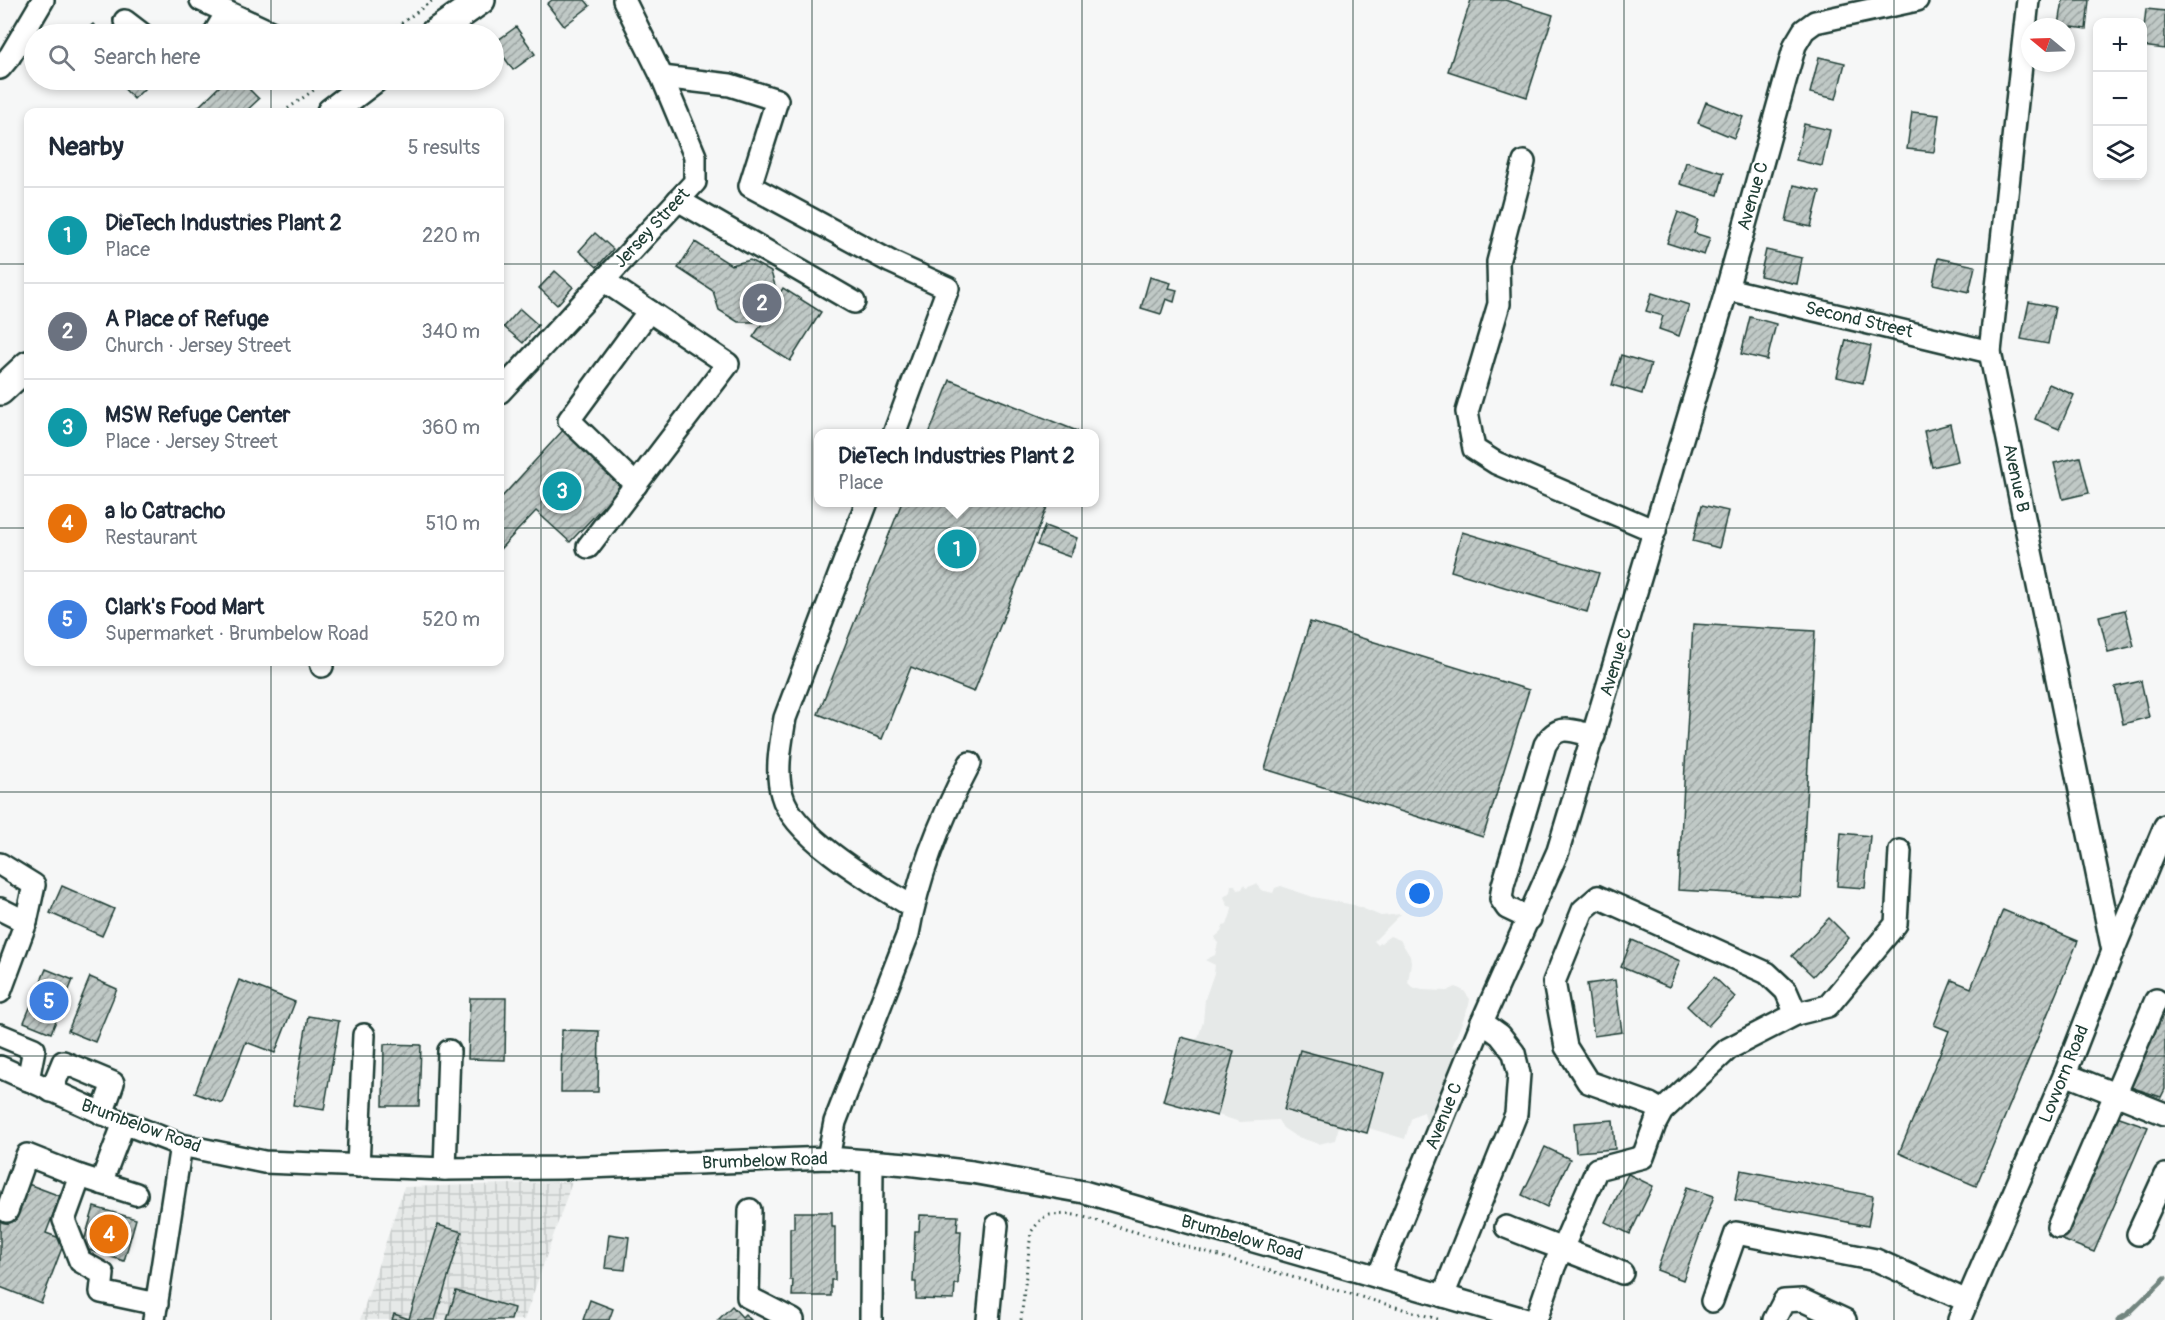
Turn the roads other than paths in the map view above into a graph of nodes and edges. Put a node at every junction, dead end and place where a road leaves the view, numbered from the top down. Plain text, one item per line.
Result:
1 (43, 0) edge
2 (201, 0) edge
3 (481, 0) edge
4 (624, 0) edge
5 (1917, 0) edge
6 (2028, 0) edge
7 (227, 12) junction
8 (125, 21) dead end
9 (29, 24) edge
10 (129, 24) edge
11 (220, 24) edge
12 (253, 24) edge
13 (447, 24) edge
14 (24, 32) edge
15 (0, 68) edge
16 (662, 77) junction
17 (354, 90) edge
18 (335, 108) edge
19 (1524, 162) dead end
20 (678, 200) junction
21 (603, 280) junction
22 (1727, 289) junction
23 (855, 302) dead end
24 (649, 311) junction
25 (1990, 352) junction
26 (24, 369) edge
27 (504, 388) edge
28 (0, 391) edge
29 (896, 429) edge
30 (636, 485) junction
31 (865, 507) edge
32 (1655, 531) junction
33 (588, 547) dead end
34 (1594, 736) junction
35 (970, 763) dead end
36 (2163, 834) edge
37 (1900, 851) dead end
38 (0, 864) edge
39 (913, 907) junction
40 (0, 909) edge
41 (1530, 919) junction
42 (26, 922) junction
43 (2113, 951) junction
44 (0, 992) edge
45 (2156, 1000) dead end
46 (1796, 1014) junction
47 (1482, 1022) junction
48 (0, 1035) edge
49 (364, 1035) dead end
50 (449, 1051) dead end
51 (0, 1067) edge
52 (2065, 1074) junction
53 (28, 1080) junction
54 (51, 1091) junction
55 (2115, 1095) junction
56 (1662, 1111) junction
57 (102, 1114) junction
58 (2165, 1114) edge
59 (124, 1123) junction
60 (181, 1144) junction
61 (828, 1158) junction
62 (872, 1161) junction
63 (358, 1166) junction
64 (445, 1169) junction
65 (2165, 1175) edge
66 (80, 1176) junction
67 (101, 1183) junction
68 (136, 1194) dead end
69 (750, 1210) dead end
70 (7, 1211) dead end
71 (997, 1226) dead end
72 (1506, 1227) dead end
73 (2058, 1227) dead end
74 (2138, 1234) dead end
75 (1563, 1248) junction
76 (1622, 1273) dead end
77 (1378, 1277) junction
78 (1443, 1296) junction
79 (1712, 1301) dead end
80 (1963, 1311) edge
81 (156, 1312) edge
82 (793, 1320) edge
83 (871, 1320) edge
84 (987, 1320) edge
85 (1527, 1320) edge
86 (1536, 1320) edge
87 (1774, 1320) edge
88 (1845, 1320) edge

1 - 9 street
2 - 7 street
3 - 13 main road
4 - 16 street, Jersey Street
5 - 22 street, Avenue C
6 - 25 street, Avenue B
7 - 11 street
7 - 12 street
8 - 10 street
14 - 15 street
16 - 20 street, Jersey Street
16 - 29 street
17 - 18 main road
19 - 32 street
20 - 21 street, Jersey Street
20 - 23 street
21 - 24 street
21 - 27 street, Jersey Street
22 - 25 street, Second Street
22 - 32 street, Avenue C
24 - 30 street
24 - 30 street
25 - 43 street, Avenue B
26 - 28 main road
30 - 33 street
31 - 39 street
32 - 34 street, Avenue C
34 - 41 street, Avenue C
34 - 41 street
35 - 39 street
36 - 43 street, Lovvorn Road
37 - 46 street
38 - 42 street
39 - 61 street
40 - 42 street
41 - 47 street, Avenue C
42 - 44 street
43 - 52 street, Lovvorn Road
45 - 55 street
46 - 56 street
46 - 56 street
47 - 77 street, Avenue C
47 - 78 street
48 - 53 street
49 - 63 street
50 - 64 street
51 - 53 street, Brumbelow Road
52 - 55 street
52 - 80 street, Lovvorn Road
53 - 54 street, Brumbelow Road
54 - 57 street, Brumbelow Road
54 - 57 street
55 - 58 street
55 - 73 street
56 - 75 street
57 - 59 street, Brumbelow Road
59 - 60 street, Brumbelow Road
59 - 67 street
60 - 63 street, Brumbelow Road
60 - 81 street
61 - 62 street, Brumbelow Road
61 - 64 street, Brumbelow Road
62 - 77 street, Brumbelow Road
62 - 83 street
63 - 64 street, Brumbelow Road
65 - 74 street
66 - 67 street
66 - 70 street
66 - 81 street
67 - 68 street
69 - 82 street
71 - 84 street
72 - 75 street
75 - 76 street
75 - 86 street
77 - 78 street, Brumbelow Road
78 - 85 street, Brumbelow Road
79 - 80 street
87 - 88 street

